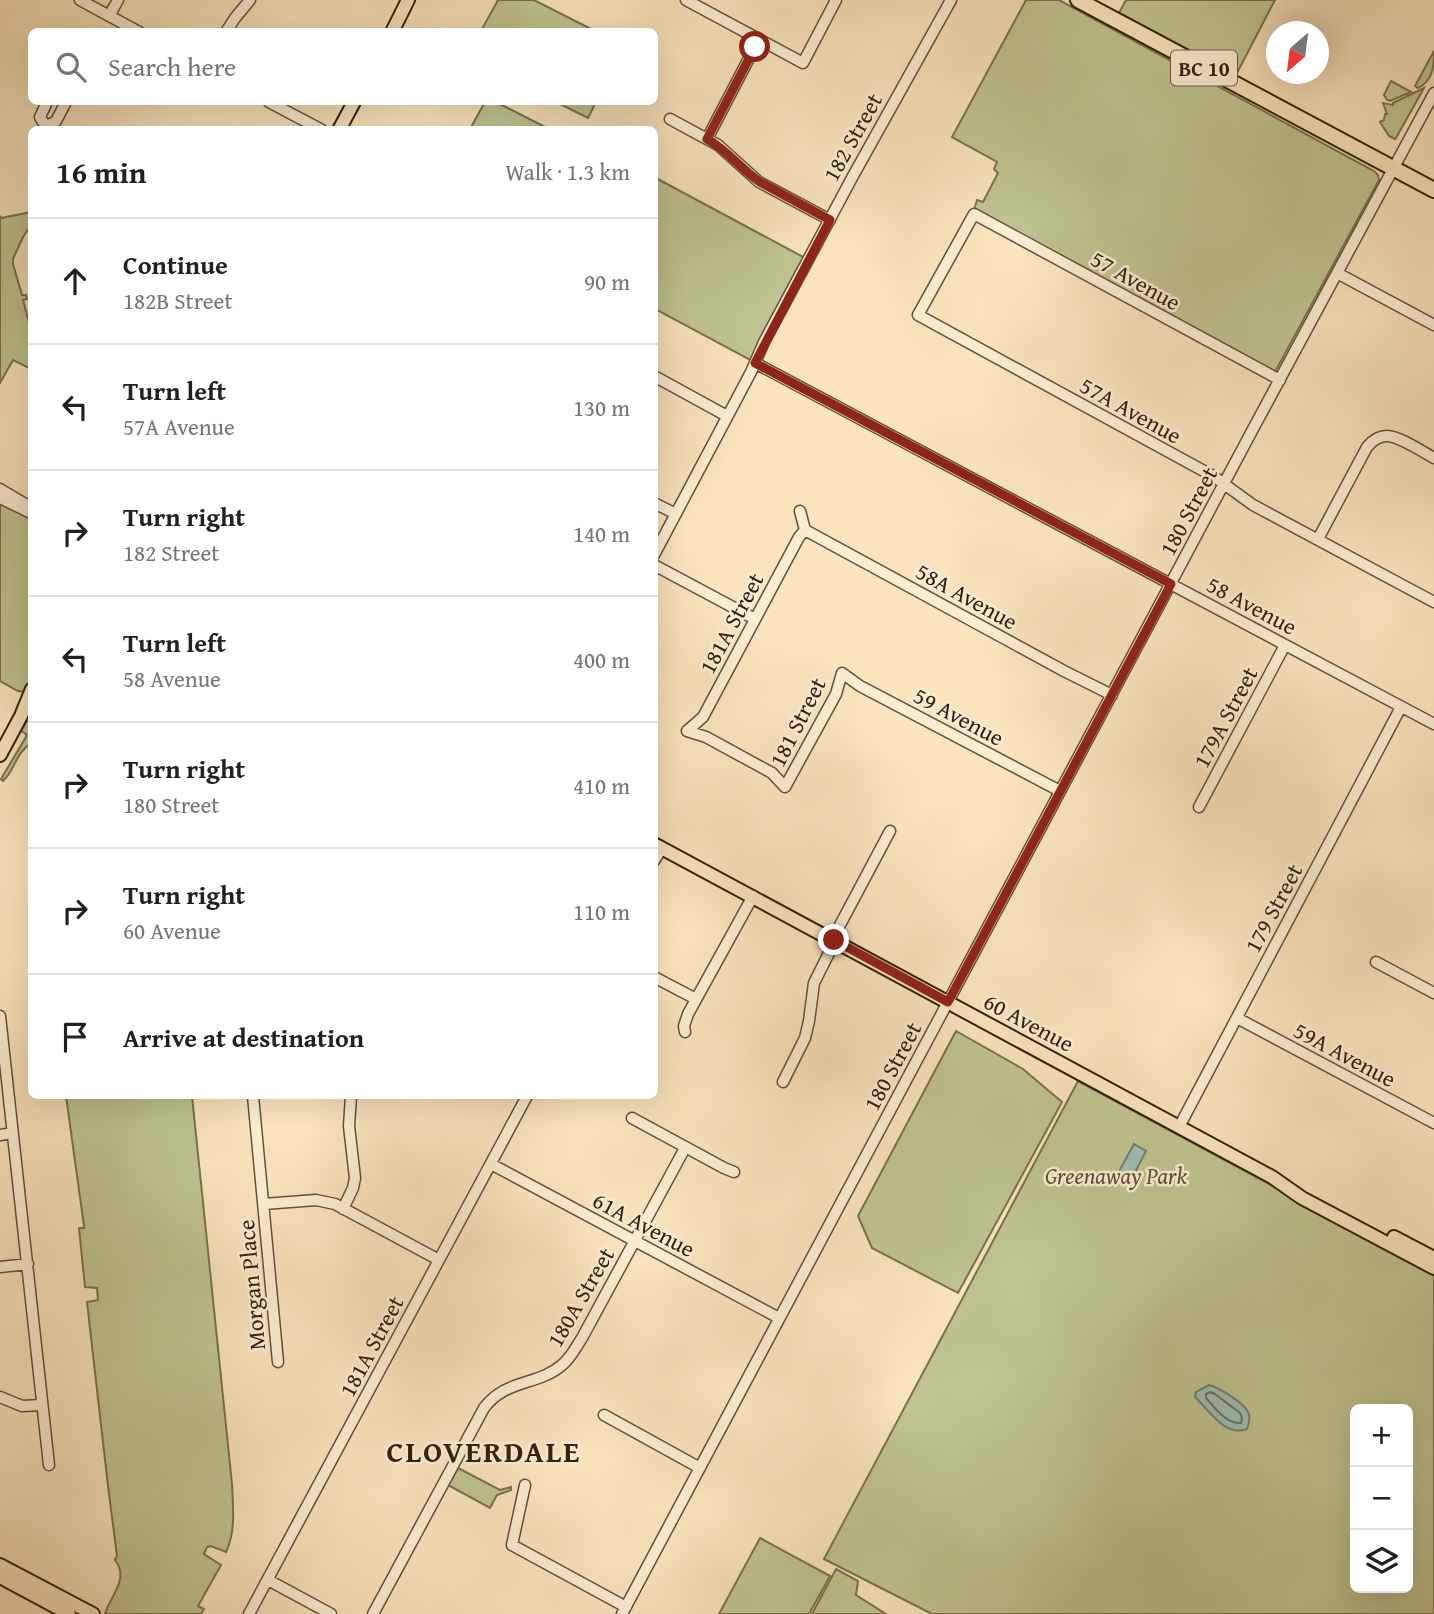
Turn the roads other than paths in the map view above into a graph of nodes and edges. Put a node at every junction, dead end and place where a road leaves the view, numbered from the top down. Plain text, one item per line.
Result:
1 (80, 0) edge
2 (118, 0) edge
3 (250, 0) edge
4 (408, 0) edge
5 (686, 0) edge
6 (836, 0) edge
7 (951, 0) edge
8 (1078, 0) edge
9 (109, 16) junction
10 (132, 28) edge
11 (229, 28) edge
12 (393, 28) edge
13 (759, 40) junction
14 (1434, 93) edge
15 (45, 105) edge
16 (65, 105) edge
17 (276, 105) edge
18 (352, 105) edge
19 (670, 119) dead end
20 (58, 126) edge
21 (315, 126) edge
22 (341, 126) edge
23 (707, 139) junction
24 (1393, 169) junction
25 (1434, 190) edge
26 (830, 220) junction
27 (1337, 273) junction
28 (918, 315) joint
29 (1434, 325) edge
30 (755, 363) junction
31 (658, 378) edge
32 (1280, 380) junction
33 (727, 416) junction
34 (1434, 458) edge
35 (1225, 485) junction
36 (0, 489) edge
37 (0, 498) edge
38 (658, 505) edge
39 (28, 506) edge
40 (28, 511) edge
41 (800, 511) dead end
42 (676, 514) junction
43 (805, 530) junction
44 (1318, 539) junction
45 (658, 548) edge
46 (658, 567) edge
47 (1171, 584) junction
48 (1434, 602) edge
49 (755, 619) junction
50 (1285, 645) junction
51 (842, 673) joint
52 (1112, 695) junction
53 (28, 699) edge
54 (28, 707) edge
55 (1402, 707) junction
56 (21, 716) junction
57 (1434, 724) edge
58 (0, 755) edge
59 (785, 787) joint
60 (1060, 791) junction
61 (1199, 807) dead end
62 (890, 831) dead end
63 (658, 846) edge
64 (753, 897) junction
65 (834, 940) junction
66 (1376, 962) dead end
67 (658, 979) edge
68 (1434, 993) edge
69 (696, 999) junction
70 (948, 1002) junction
71 (0, 1016) edge
72 (1237, 1018) junction
73 (685, 1032) dead end
74 (783, 1082) dead end
75 (253, 1099) edge
76 (351, 1099) edge
77 (525, 1099) edge
78 (632, 1118) dead end
79 (1434, 1123) edge
80 (1179, 1127) junction
81 (13, 1133) junction
82 (0, 1135) edge
83 (685, 1148) junction
84 (491, 1164) junction
85 (734, 1172) dead end
86 (264, 1204) junction
87 (343, 1209) junction
88 (635, 1240) junction
89 (439, 1261) junction
90 (27, 1264) junction
91 (1433, 1264) edge
92 (0, 1267) edge
93 (779, 1318) junction
94 (278, 1362) dead end
95 (0, 1397) edge
96 (42, 1405) junction
97 (604, 1415) dead end
98 (49, 1465) dead end
99 (699, 1468) junction
100 (525, 1485) dead end
101 (0, 1564) edge
102 (0, 1577) edge
103 (268, 1580) junction
104 (624, 1610) edge
105 (69, 1614) edge
106 (93, 1614) edge
107 (249, 1614) edge
108 (331, 1614) edge
109 (373, 1614) edge

1 - 9 street
2 - 9 street
3 - 11 street
4 - 12 main road
5 - 13 street
6 - 13 street
7 - 26 street, 182 Street
8 - 24 highway, BC 10
9 - 10 street
13 - 23 street
14 - 24 street, 180 Street
15 - 20 street
16 - 20 street
17 - 21 street
18 - 22 main road
19 - 23 street
23 - 26 street
24 - 25 highway, BC 10
24 - 27 street, 180 Street
26 - 30 street, 182 Street
27 - 29 street
27 - 32 street, 180 Street
28 - 32 street, 57 Avenue
28 - 35 street, 57A Avenue
30 - 33 street, 182 Street
30 - 47 street, 58 Avenue
31 - 33 street
32 - 35 street, 180 Street
33 - 42 street, 182 Street
34 - 44 street
35 - 44 street, 57A Avenue
35 - 47 street, 180 Street
36 - 39 street
37 - 40 street
38 - 42 street
41 - 43 street
42 - 45 street, 182 Street
43 - 49 street, 181A Street
43 - 52 street, 58A Avenue
44 - 48 street, 57A Avenue
46 - 49 street
47 - 50 street, 58 Avenue
47 - 52 street, 180 Street
49 - 59 street, 181A Street
50 - 55 street, 58 Avenue
50 - 61 street, 179A Street
51 - 59 street, 181 Street
51 - 60 street, 59 Avenue
52 - 60 street, 180 Street
53 - 56 main road
54 - 56 main road
55 - 57 street, 58 Avenue
55 - 72 street, 179 Street
56 - 58 main road
60 - 70 street, 180 Street
62 - 65 street
63 - 64 main road, 60 Avenue
64 - 65 main road, 60 Avenue
64 - 69 street
65 - 70 main road, 60 Avenue
65 - 74 street
66 - 68 street
67 - 69 street
69 - 73 street
70 - 80 main road, 60 Avenue
70 - 93 street, 180 Street
71 - 81 street
72 - 79 street, 59A Avenue
72 - 80 street, 179 Street
75 - 86 street, Morgan Place
76 - 87 street
77 - 84 street, 181A Street
78 - 83 street
80 - 91 main road, 60 Avenue
81 - 82 street
81 - 90 street
83 - 85 street
83 - 88 street, 180A Street
84 - 88 street, 61A Avenue
84 - 89 street, 181A Street
86 - 87 street
86 - 94 street, Morgan Place
87 - 89 street
88 - 93 street, 61A Avenue
88 - 109 street, 180A Street
89 - 103 street, 181A Street
90 - 92 street
90 - 96 street
93 - 99 street, 180 Street
95 - 96 street
96 - 98 street
97 - 99 street
99 - 104 street, 180 Street
100 - 104 street
101 - 106 main road
102 - 105 main road
103 - 107 street, 181A Street
103 - 108 street

